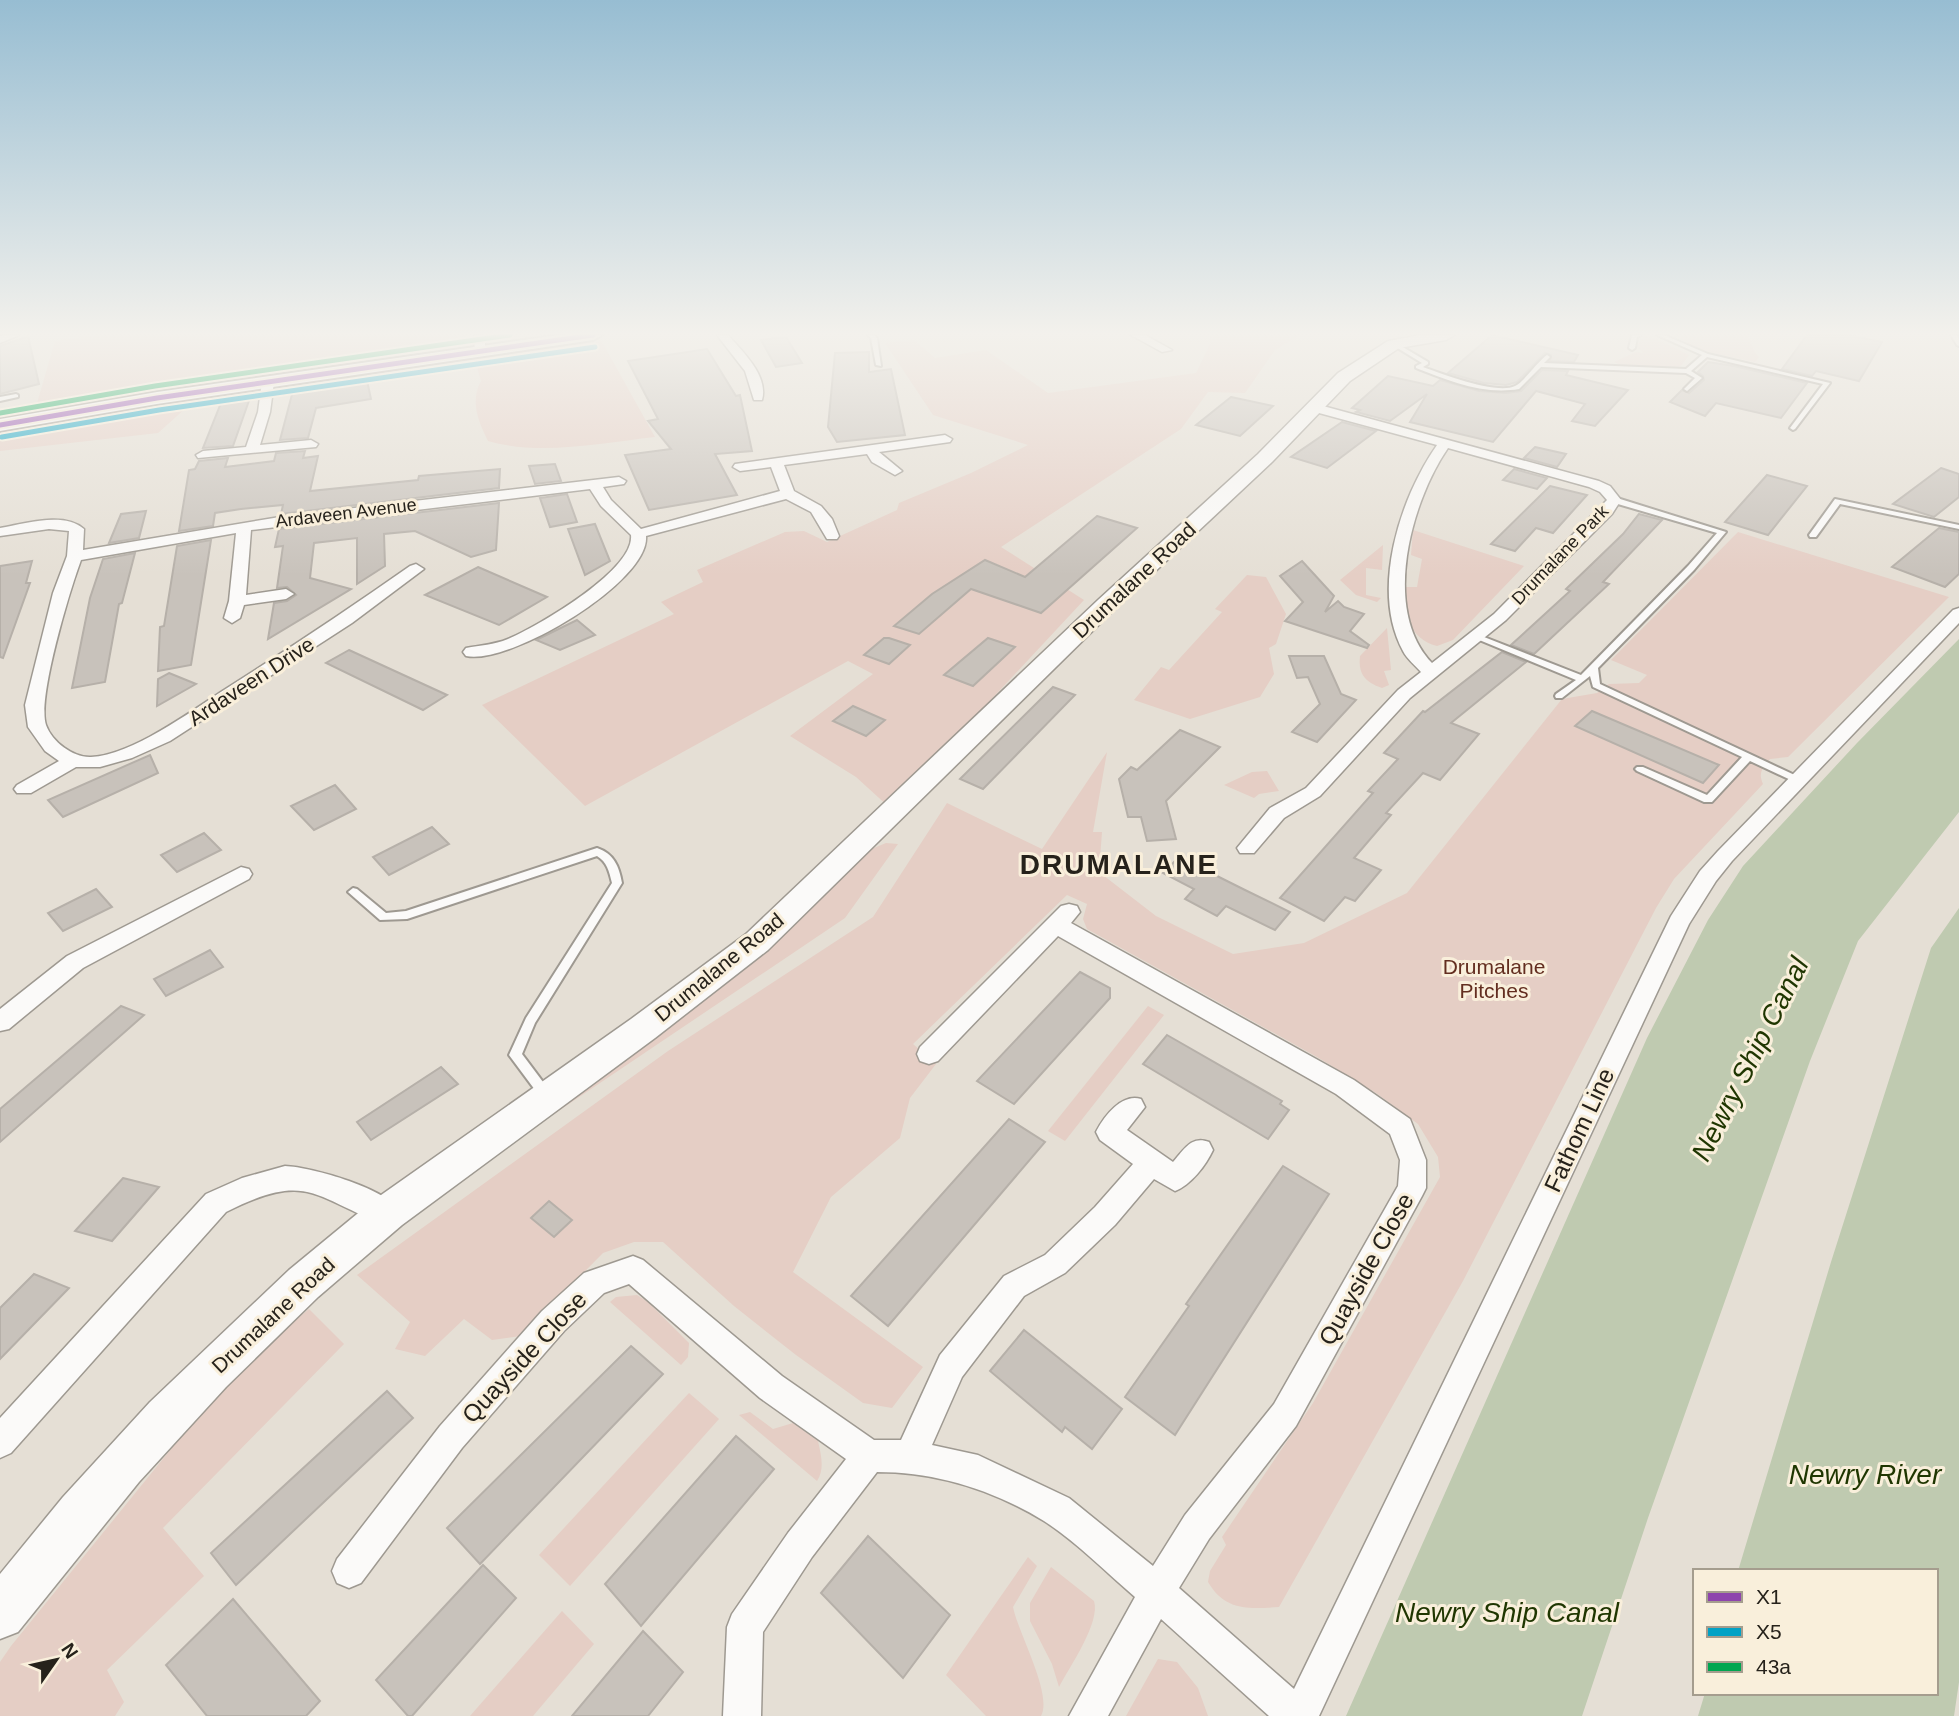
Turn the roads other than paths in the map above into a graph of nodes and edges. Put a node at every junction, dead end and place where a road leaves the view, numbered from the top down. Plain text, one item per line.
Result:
1 (62, 415) edge
2 (263, 415) edge
3 (1305, 415) edge
4 (1341, 415) edge
5 (1803, 415) edge
6 (0, 425) edge
7 (1793, 428) dead end
8 (945, 439) dead end
9 (311, 444) dead end
10 (1444, 444) junction
11 (252, 450) junction
12 (872, 451) junction
13 (203, 455) dead end
14 (776, 463) junction
15 (740, 467) dead end
16 (895, 471) dead end
17 (619, 481) dead end
18 (594, 484) junction
19 (788, 494) junction
20 (1614, 500) junction
21 (244, 527) junction
22 (1959, 527) edge
23 (0, 533) edge
24 (638, 534) junction
25 (1813, 535) dead end
26 (832, 536) dead end
27 (75, 556) junction
28 (416, 569) dead end
29 (286, 594) dead end
30 (237, 601) junction
31 (1959, 613) edge
32 (232, 618) dead end
33 (1476, 637) junction
34 (472, 652) dead end
35 (1593, 667) junction
36 (1430, 671) junction
37 (1582, 678) junction
38 (1559, 696) dead end
39 (1748, 757) junction
40 (73, 761) junction
41 (1640, 769) dead end
42 (1798, 779) junction
43 (24, 789) dead end
44 (1247, 848) dead end
45 (241, 874) dead end
46 (353, 892) dead end
47 (0, 1022) edge
48 (929, 1054) dead end
49 (547, 1097) junction
50 (1132, 1107) dead end
51 (1200, 1150) dead end
52 (1153, 1161) junction
53 (388, 1214) junction
54 (0, 1442) edge
55 (869, 1456) junction
56 (910, 1456) junction
57 (349, 1571) dead end
58 (1157, 1592) junction
59 (0, 1614) edge
60 (742, 1716) edge
61 (1088, 1716) edge
62 (1299, 1716) edge

1 - 6 main road
2 - 11 street
3 - 49 main road, Drumalane Road
4 - 10 street, Drumalane Park
5 - 7 lane
8 - 12 street
9 - 11 street
10 - 20 street, Drumalane Park
10 - 36 street
11 - 13 street
12 - 14 street
12 - 16 street
14 - 15 street
14 - 19 street
17 - 18 street, Ardaveen Avenue
18 - 21 street, Ardaveen Avenue
18 - 24 street
19 - 24 street
19 - 26 street
20 - 33 street, Drumalane Park
20 - 35 lane
21 - 27 street, Ardaveen Avenue
21 - 30 street
22 - 25 lane
23 - 27 street
24 - 34 street
27 - 40 street
28 - 40 street, Ardaveen Drive
29 - 30 street
30 - 32 street
31 - 42 street, Fathom Line
33 - 36 street, Drumalane Park
33 - 37 lane
35 - 37 lane
35 - 39 lane
36 - 44 street, Drumalane Park
37 - 38 lane
39 - 41 lane
39 - 42 lane
40 - 43 street, Ardaveen Drive
42 - 62 street, Fathom Line
45 - 47 street
46 - 49 lane
48 - 58 street, Quayside Close
49 - 53 main road, Drumalane Road
50 - 52 street
51 - 52 street
52 - 56 street
53 - 54 street
53 - 59 main road, Drumalane Road
55 - 56 street
55 - 57 street, Quayside Close
55 - 60 street
56 - 58 street
58 - 61 street, Quayside Close
58 - 62 street

